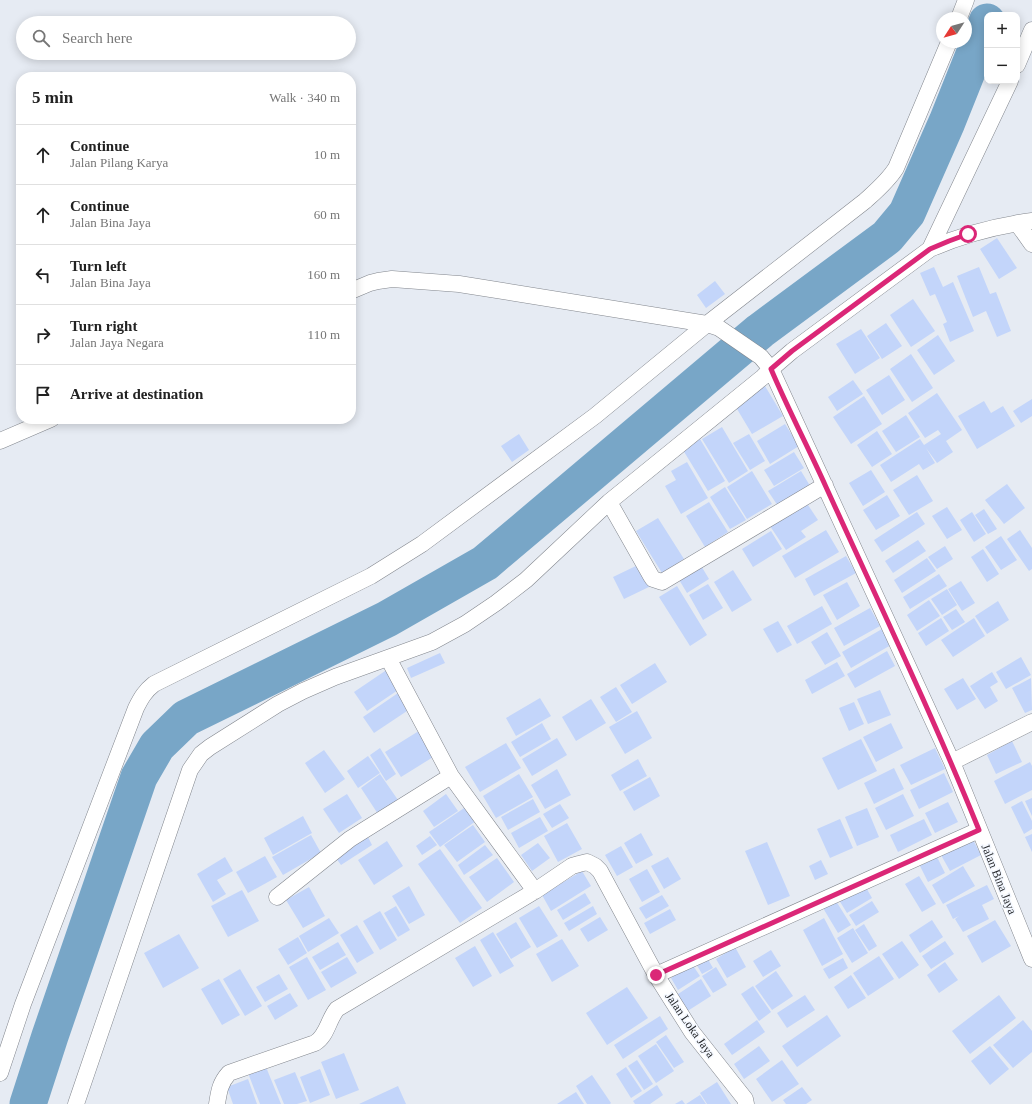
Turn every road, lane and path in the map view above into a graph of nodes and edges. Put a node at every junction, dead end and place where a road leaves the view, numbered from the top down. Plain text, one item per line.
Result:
1 (966, 0) edge
2 (961, 12) edge
3 (1032, 30) edge
4 (946, 48) edge
5 (1020, 58) edge
6 (1009, 84) edge
7 (1024, 222) edge
8 (1032, 244) edge
9 (930, 249) junction
10 (356, 289) edge
11 (713, 326) junction
12 (766, 363) junction
13 (39, 424) edge
14 (0, 441) edge
15 (825, 485) junction
16 (609, 502) junction
17 (388, 658) junction
18 (1032, 722) edge
19 (952, 762) junction
20 (451, 776) junction
21 (979, 830) junction
22 (535, 891) junction
23 (277, 897) dead end
24 (1032, 958) edge
25 (656, 975) junction
26 (0, 1073) edge
27 (76, 1104) edge
28 (217, 1104) edge
29 (746, 1104) edge

1 - 2 street
3 - 5 street
4 - 11 street
6 - 9 street
7 - 8 street
7 - 9 street
9 - 12 street
10 - 11 street
11 - 12 street
11 - 26 street
12 - 15 street, Jalan Bina Jaya
12 - 16 street
13 - 14 street
15 - 16 street
15 - 19 street, Jalan Bina Jaya
16 - 17 street
17 - 20 street
17 - 27 street
18 - 19 street
19 - 21 street, Jalan Bina Jaya
20 - 22 street
20 - 23 street
21 - 24 street, Jalan Bina Jaya
21 - 25 street
22 - 25 street, Jalan Loka Jaya
22 - 28 street
25 - 29 street, Jalan Loka Jaya

